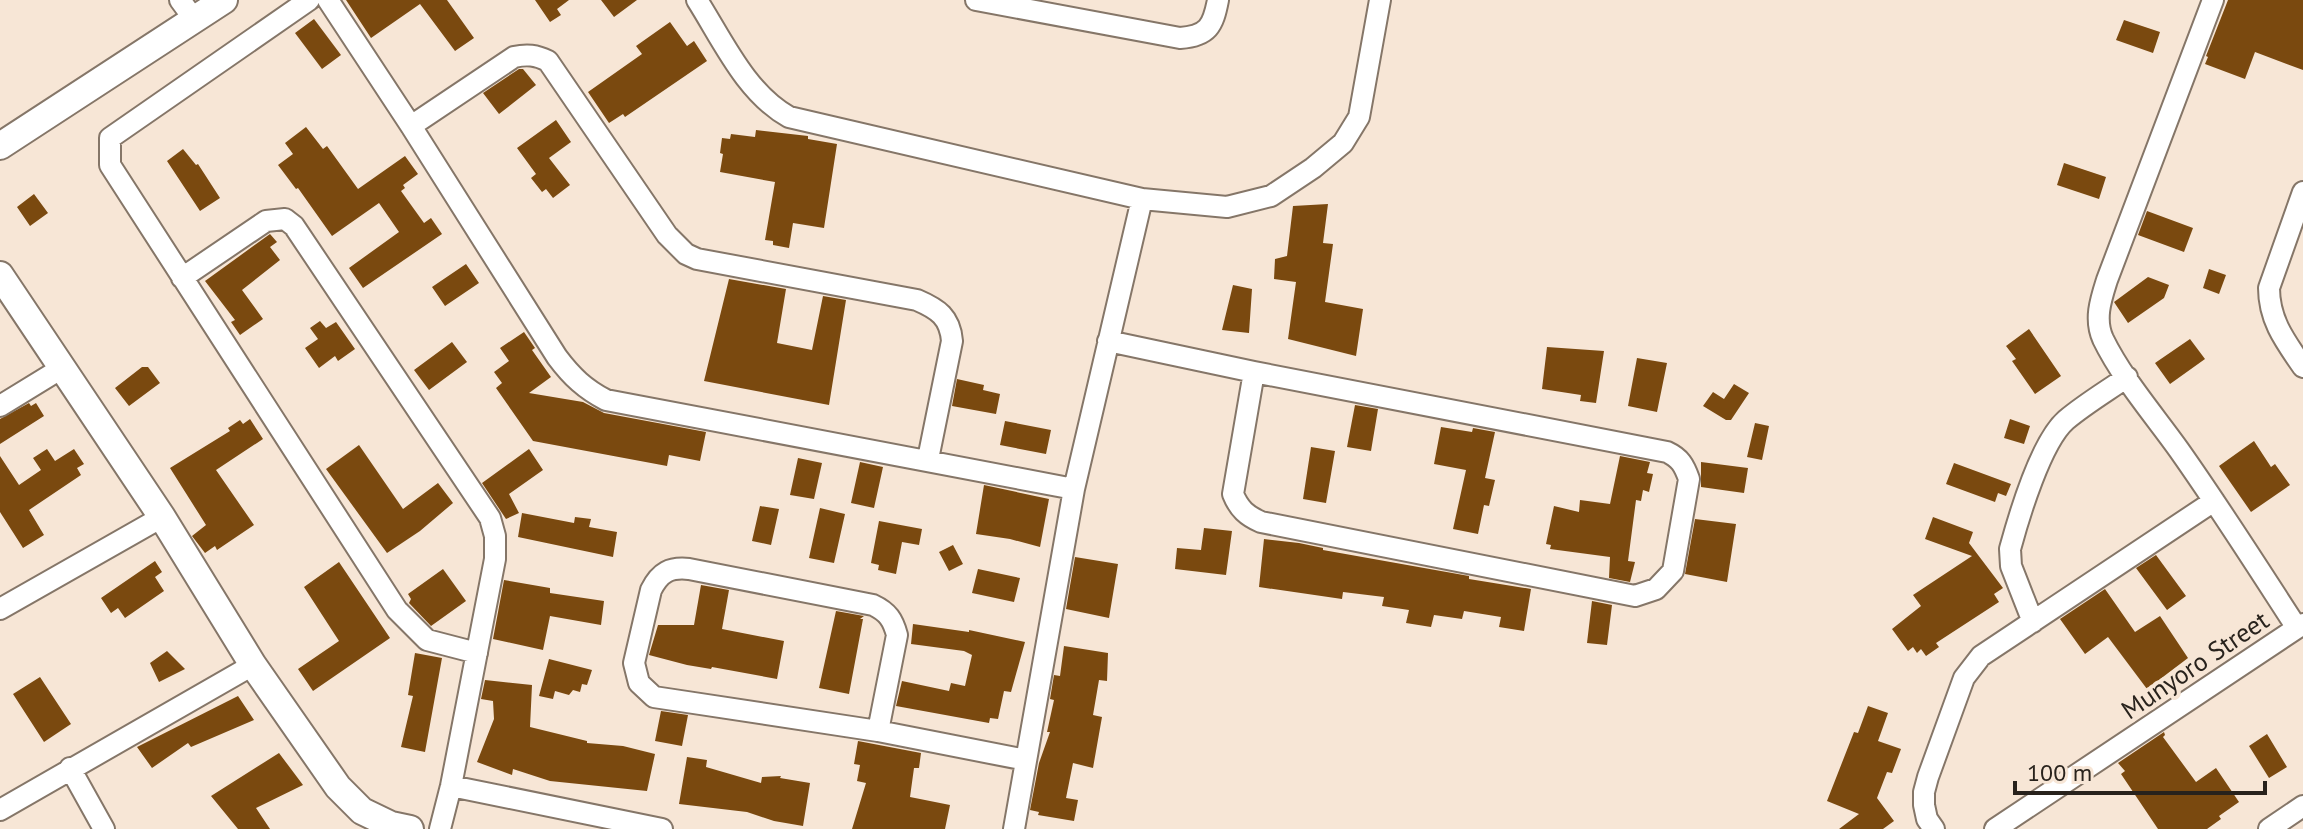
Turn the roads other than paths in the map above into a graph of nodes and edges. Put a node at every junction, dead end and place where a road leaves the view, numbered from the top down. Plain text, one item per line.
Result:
1 (224, 0) edge
2 (309, 0) edge
3 (328, 0) edge
4 (697, 0) edge
5 (976, 0) edge
6 (1218, 0) edge
7 (1380, 0) edge
8 (2213, 0) edge
9 (187, 10) edge
10 (411, 126) junction
11 (0, 146) edge
12 (2303, 192) edge
13 (1142, 199) junction
14 (0, 275) edge
15 (182, 278) junction
16 (1108, 341) junction
17 (2303, 367) edge
18 (62, 368) junction
19 (1254, 372) junction
20 (2127, 377) junction
21 (0, 406) edge
22 (928, 459) junction
23 (1074, 489) junction
24 (2214, 501) junction
25 (162, 517) junction
26 (0, 609) edge
27 (2033, 622) junction
28 (2300, 626) edge
29 (477, 653) junction
30 (253, 665) junction
31 (878, 731) junction
32 (1026, 760) junction
33 (70, 768) junction
34 (451, 786) junction
35 (2303, 806) edge
36 (0, 810) edge
37 (104, 829) edge
38 (410, 829) edge
39 (440, 829) edge
40 (662, 829) edge
41 (1014, 829) edge
42 (1934, 829) edge
43 (1995, 829) edge
44 (2269, 829) edge

1 - 9 street
2 - 15 street
3 - 10 street
4 - 13 street
5 - 6 street
7 - 13 street
8 - 20 street
9 - 11 street
10 - 22 street
10 - 22 street
12 - 17 street
13 - 16 street
14 - 18 street
15 - 29 street
15 - 29 street
16 - 19 street
16 - 23 street
18 - 21 street
18 - 25 street
19 - 19 street
20 - 24 street
20 - 27 street
22 - 23 street
23 - 32 street
24 - 27 street
24 - 28 street
25 - 26 street
25 - 30 street
27 - 42 street
28 - 43 street, Munyoro Street
29 - 34 street
30 - 33 street
30 - 38 street
31 - 31 street
31 - 32 street
32 - 41 street
33 - 36 street
33 - 37 street
34 - 39 street
34 - 40 street
35 - 44 street

